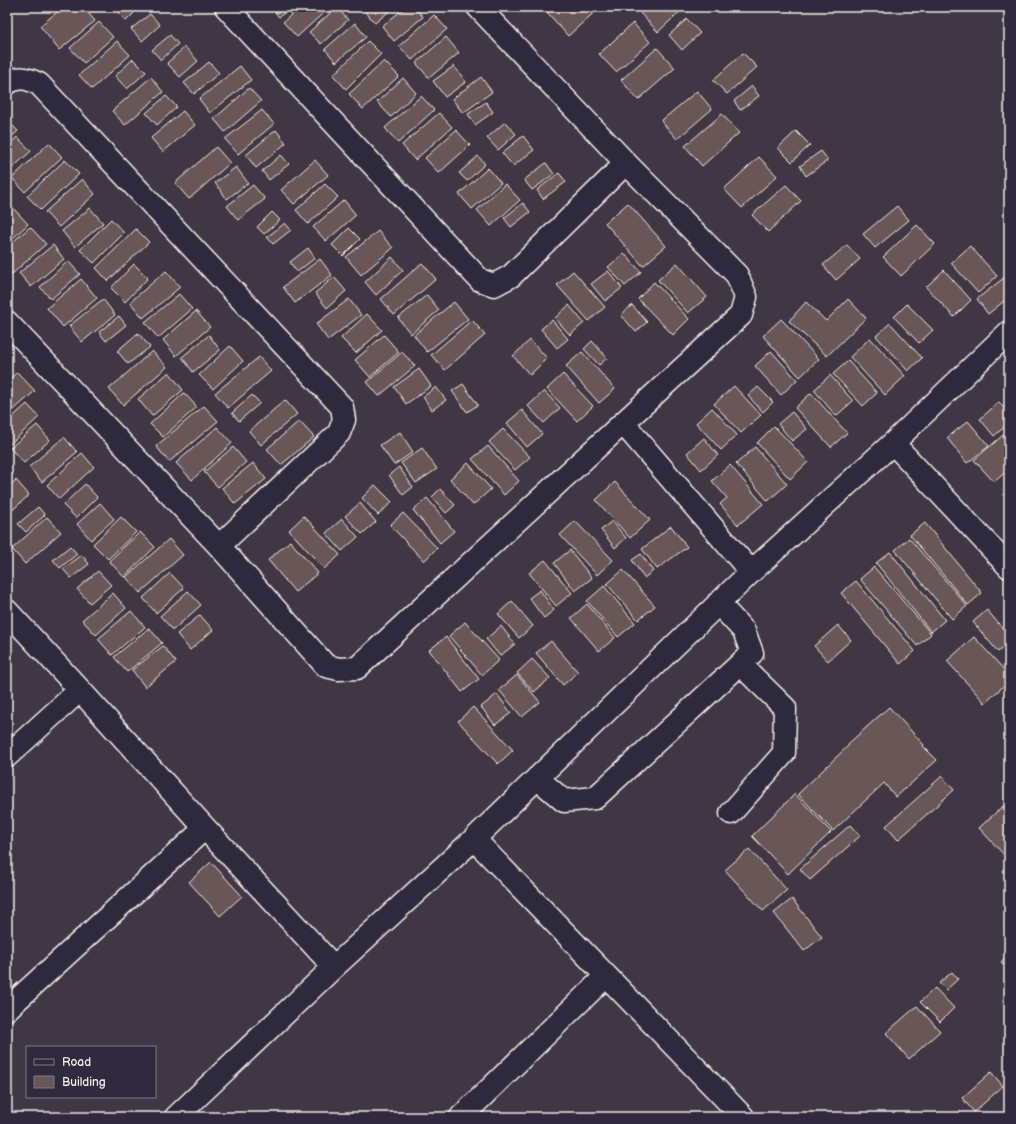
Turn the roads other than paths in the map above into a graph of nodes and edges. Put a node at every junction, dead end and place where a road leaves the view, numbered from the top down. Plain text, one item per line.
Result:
1 (226, 7) edge
2 (478, 7) edge
3 (7, 83) edge
4 (626, 163) junction
5 (8, 326) edge
6 (1009, 332) edge
7 (623, 423) junction
8 (893, 443) junction
9 (219, 546) junction
10 (1009, 567) edge
11 (751, 572) junction
12 (718, 603) junction
13 (7, 611) edge
14 (740, 664) junction
15 (80, 690) junction
16 (7, 756) edge
17 (537, 778) junction
18 (731, 813) dead end
19 (205, 828) junction
20 (474, 839) junction
21 (334, 967) junction
22 (606, 976) junction
23 (7, 1009) edge
24 (468, 1115) edge
25 (176, 1117) edge
26 (743, 1117) edge

1 - 4 street
2 - 4 street
3 - 9 street
4 - 7 street
5 - 9 street
6 - 8 street
7 - 9 street
7 - 11 street
8 - 10 street
8 - 11 street
11 - 12 street
12 - 14 street
12 - 17 street
13 - 15 street
14 - 17 street
14 - 18 street
15 - 16 street
15 - 19 street
17 - 20 street
19 - 21 street
19 - 23 street
20 - 21 street
20 - 22 street
21 - 25 street
22 - 24 street
22 - 26 street

